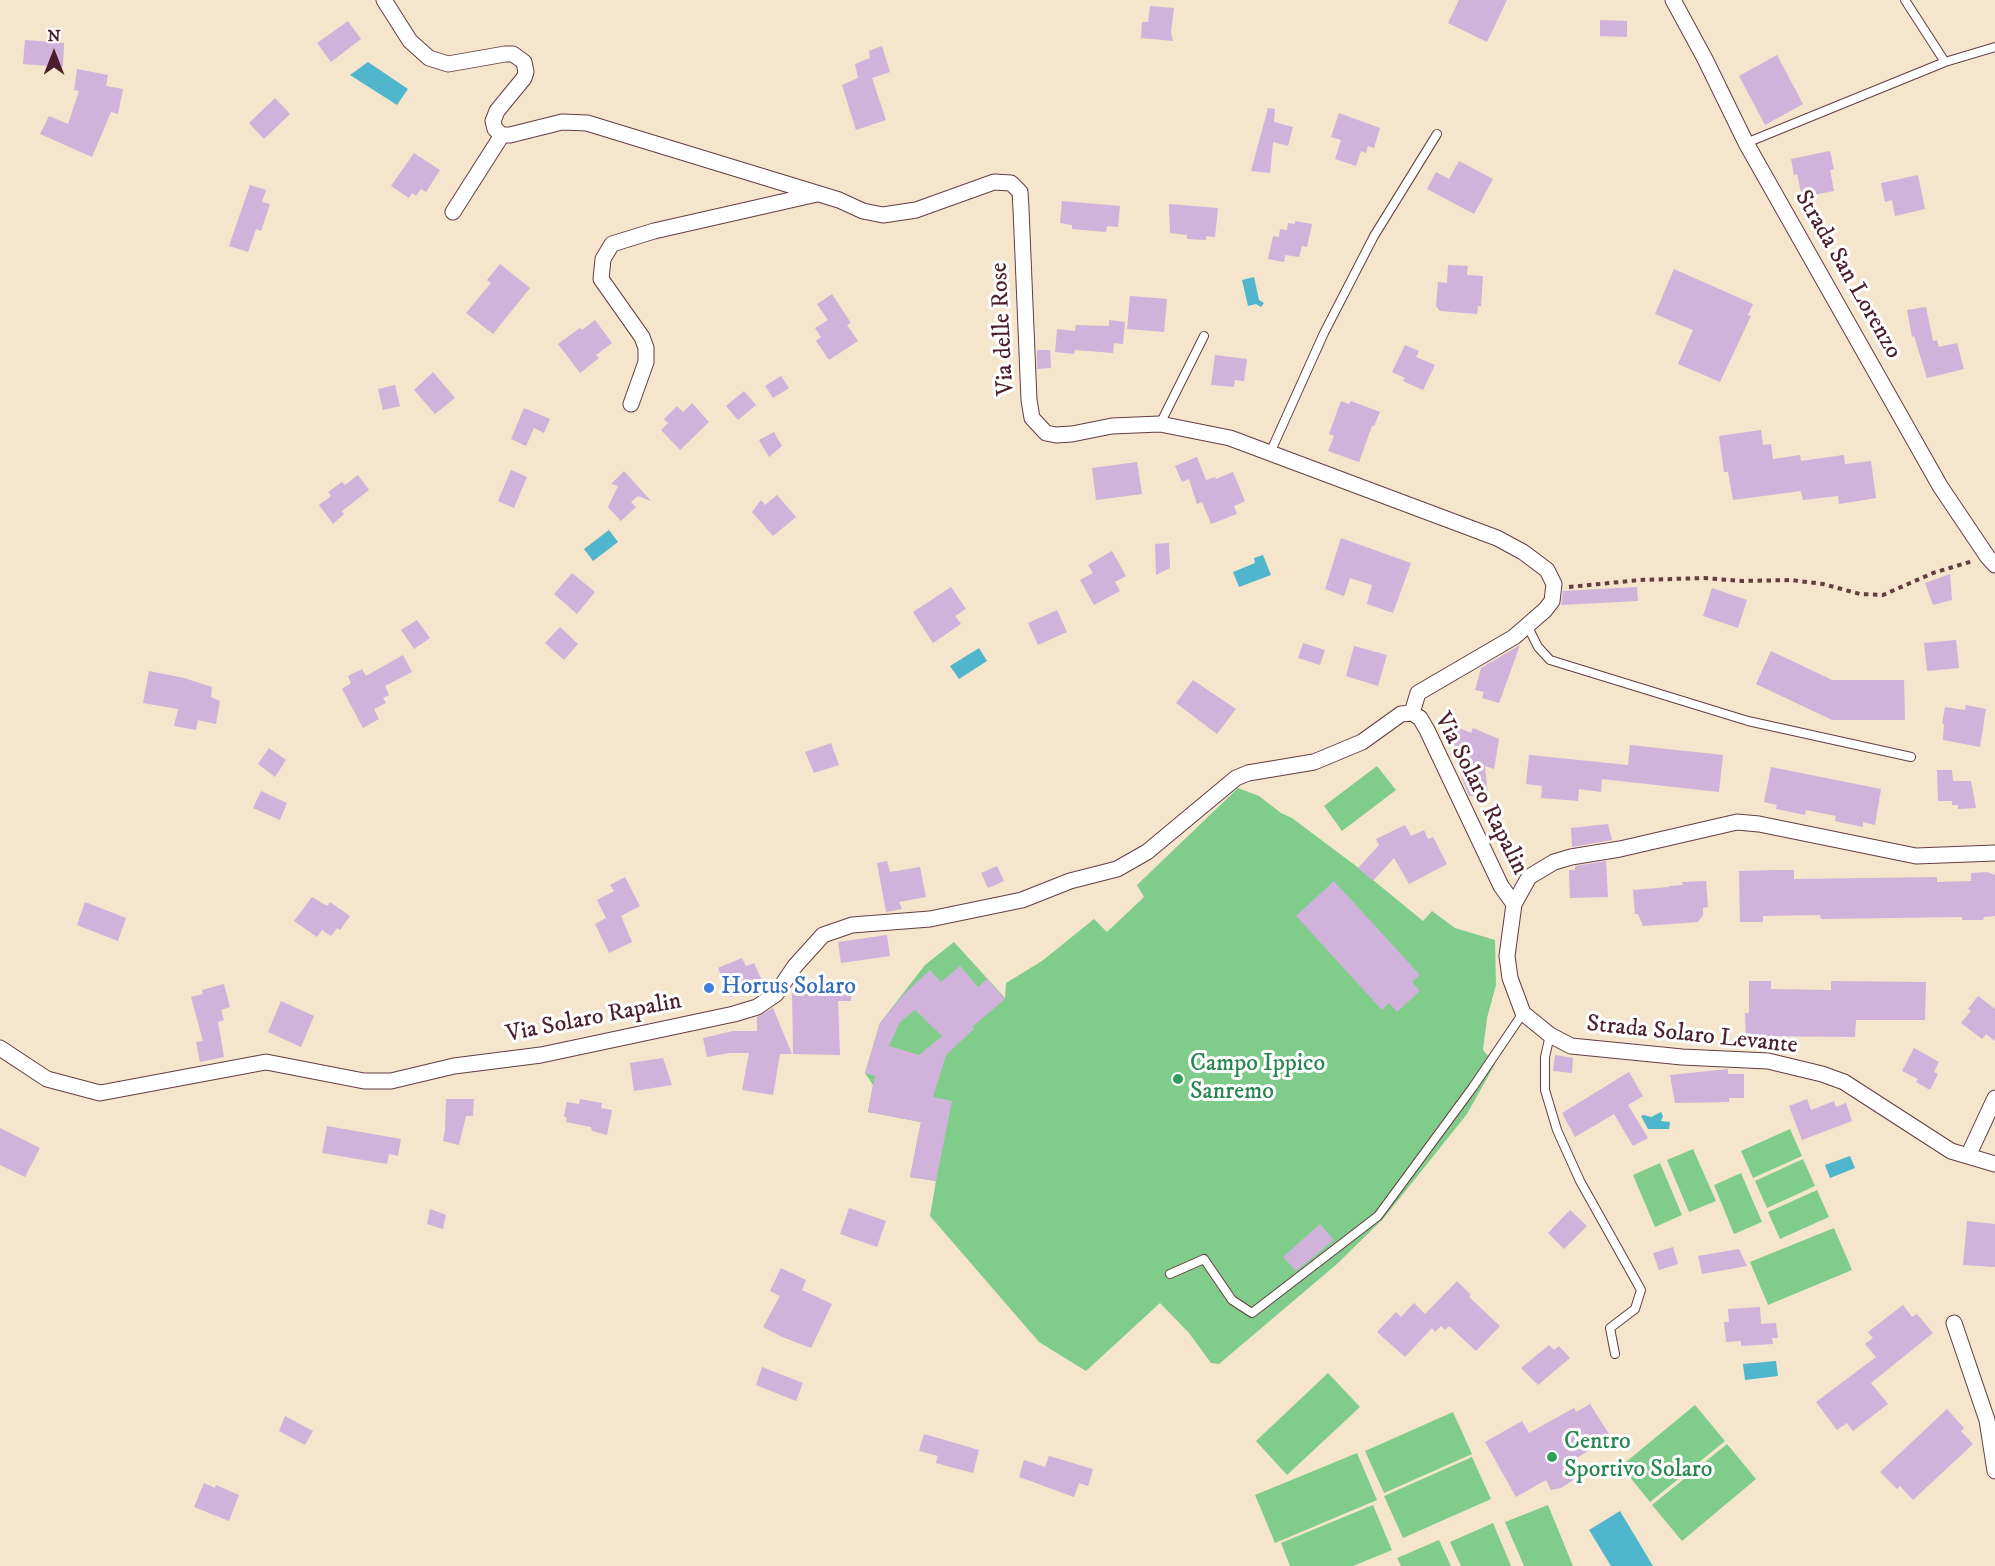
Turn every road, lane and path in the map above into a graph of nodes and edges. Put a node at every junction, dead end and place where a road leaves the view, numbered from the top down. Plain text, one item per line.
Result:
1 (384, 0) edge
2 (1673, 0) edge
3 (1905, 0) edge
4 (1995, 47) edge
5 (1945, 62) junction
6 (1437, 134) dead end
7 (502, 135) junction
8 (1746, 143) junction
9 (819, 193) junction
10 (453, 212) dead end
11 (1204, 336) dead end
12 (631, 404) dead end
13 (1160, 424) junction
14 (1270, 453) junction
15 (1991, 561) edge
16 (1554, 584) junction
17 (1527, 625) junction
18 (1412, 713) junction
19 (1911, 757) dead end
20 (1995, 853) edge
21 (1514, 904) junction
22 (1523, 1013) junction
23 (1550, 1035) junction
24 (0, 1048) edge
25 (1995, 1098) edge
26 (1968, 1155) junction
27 (1995, 1164) edge
28 (1170, 1274) dead end
29 (1954, 1323) dead end
30 (1615, 1354) dead end
31 (1995, 1471) edge

1 - 7 street
2 - 8 street, Strada San Lorenzo
3 - 5 lane
4 - 5 lane
5 - 8 lane
6 - 14 lane
7 - 9 street, Via delle Rose
7 - 10 street
8 - 15 street, Strada San Lorenzo
9 - 12 street
9 - 13 street, Via delle Rose
11 - 13 lane
13 - 14 street, Via delle Rose
14 - 16 street, Via delle Rose
15 - 16 path
16 - 17 street
17 - 18 street
17 - 19 lane
18 - 21 street, Via Solaro Rapalin
18 - 24 street, Via Solaro Rapalin
20 - 21 street
21 - 22 street
22 - 23 street, Strada Solaro Levante
22 - 28 lane
23 - 26 street, Strada Solaro Levante
23 - 30 lane
25 - 26 street
26 - 27 street, Strada Solaro Levante
29 - 31 street

